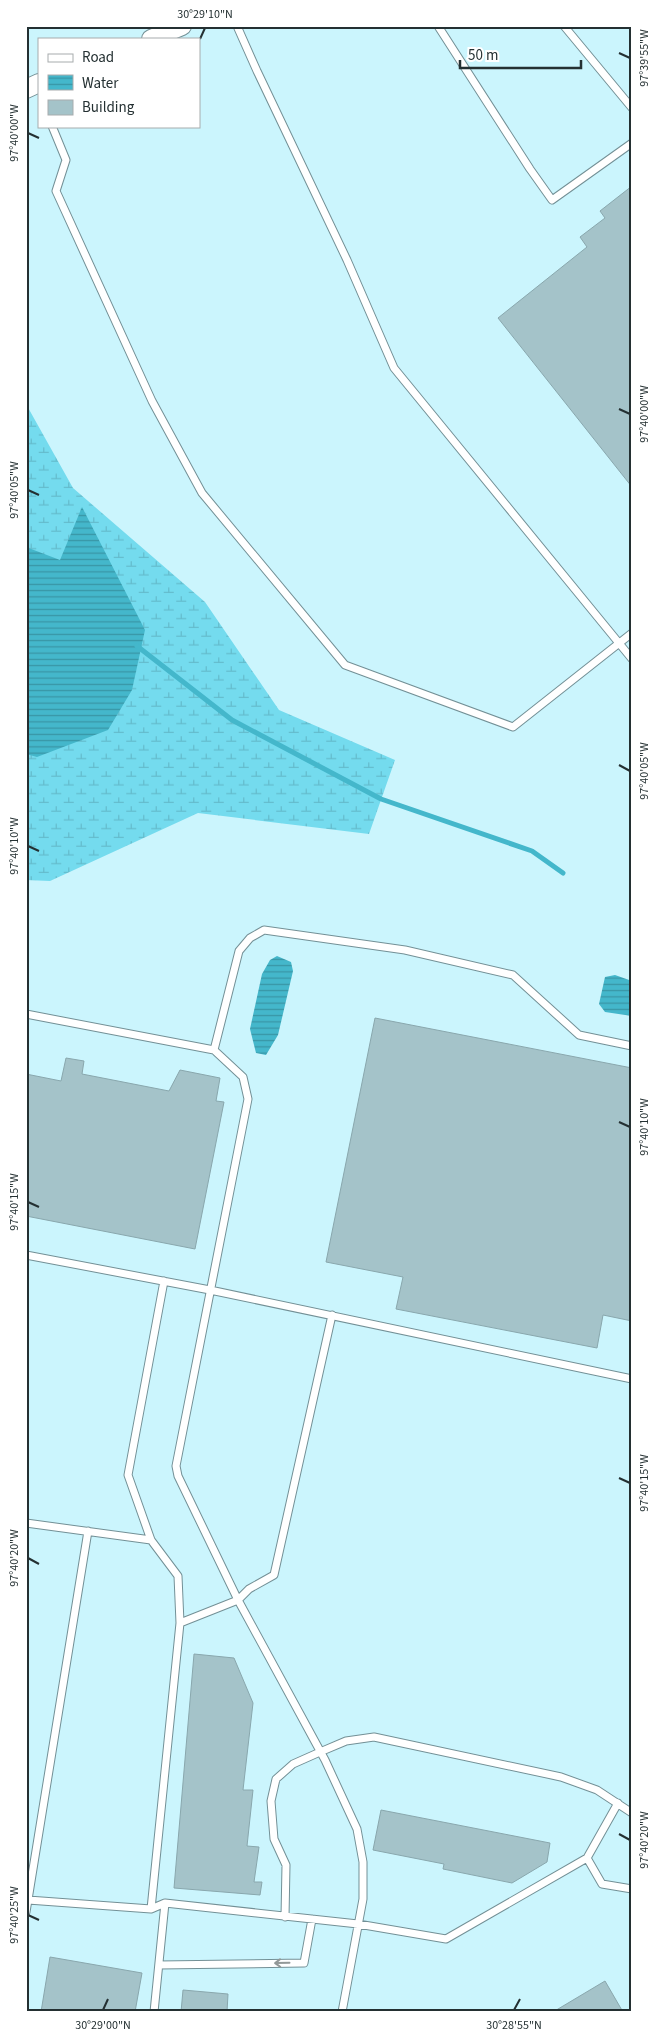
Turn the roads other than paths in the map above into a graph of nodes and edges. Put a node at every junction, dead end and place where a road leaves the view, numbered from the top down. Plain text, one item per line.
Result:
1 (182, 26) edge
2 (237, 26) edge
3 (438, 26) edge
4 (564, 26) edge
5 (153, 38) edge
6 (632, 108) edge
7 (53, 128) edge
8 (632, 143) edge
9 (632, 633) edge
10 (617, 644) junction
11 (632, 659) edge
12 (26, 1014) edge
13 (632, 1046) edge
14 (214, 1050) junction
15 (26, 1255) edge
16 (164, 1281) junction
17 (210, 1290) junction
18 (332, 1316) junction
19 (632, 1378) edge
20 (26, 1523) edge
21 (88, 1531) junction
22 (151, 1540) junction
23 (238, 1600) junction
24 (180, 1623) junction
25 (320, 1752) junction
26 (618, 1803) junction
27 (632, 1813) edge
28 (587, 1858) junction
29 (632, 1890) edge
30 (28, 1900) junction
31 (165, 1903) junction
32 (151, 1909) junction
33 (26, 1912) edge
34 (285, 1916) junction
35 (312, 1919) junction
36 (358, 1924) junction
37 (159, 1965) junction
38 (154, 2012) edge
39 (342, 2012) edge

1 - 5 street
2 - 10 lane
3 - 8 lane
4 - 6 lane
7 - 10 lane
9 - 10 lane
10 - 11 lane
12 - 14 lane
13 - 14 lane
14 - 17 lane
15 - 16 lane
16 - 17 lane
16 - 22 lane
17 - 18 lane
17 - 23 lane
18 - 19 lane
18 - 23 lane
20 - 21 lane
21 - 22 lane
21 - 30 lane
22 - 24 lane
23 - 24 lane
23 - 25 lane
24 - 32 lane
25 - 26 lane
25 - 34 lane
25 - 36 lane
26 - 27 lane
26 - 28 lane
28 - 29 lane
28 - 36 lane
30 - 32 lane
30 - 33 lane
31 - 32 lane
31 - 34 lane
31 - 37 lane
34 - 35 lane
35 - 36 lane
35 -> 37 lane
36 - 39 lane
37 - 38 lane

